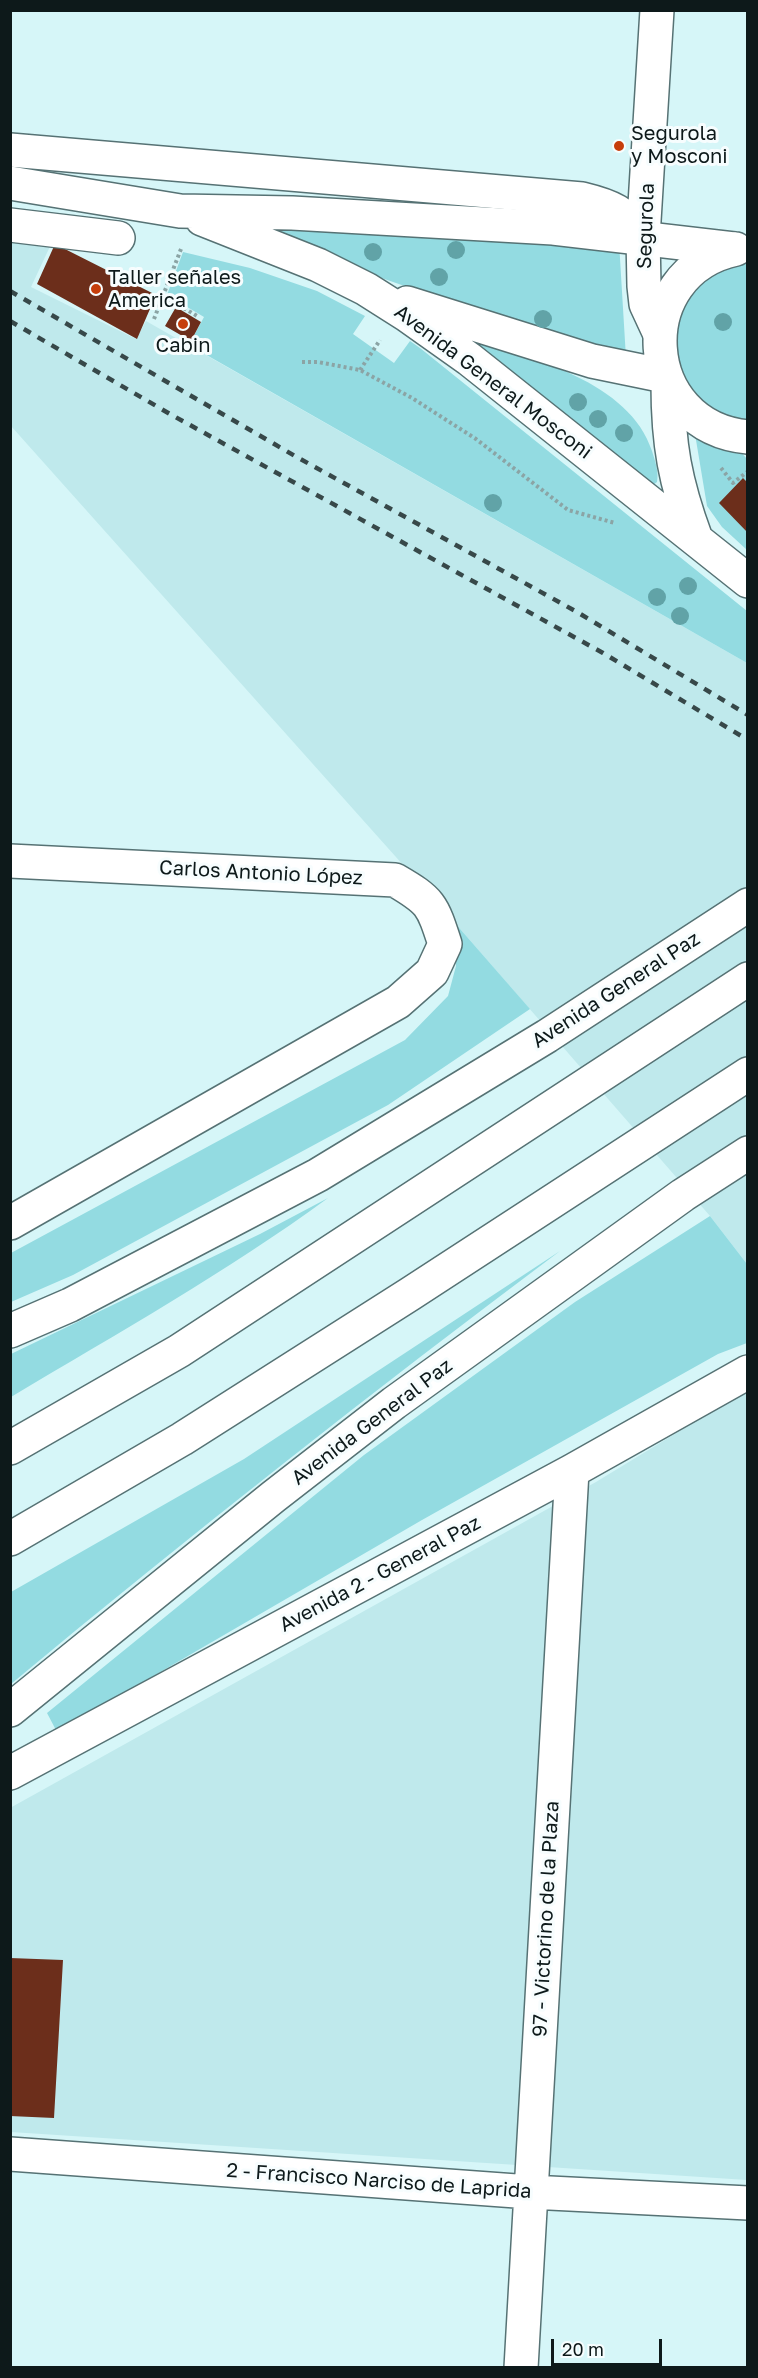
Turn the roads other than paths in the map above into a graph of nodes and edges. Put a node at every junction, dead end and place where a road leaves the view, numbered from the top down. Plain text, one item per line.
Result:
1 (657, 10) edge
2 (10, 150) edge
3 (10, 183) edge
4 (180, 211) junction
5 (10, 225) edge
6 (643, 237) junction
7 (118, 238) dead end
8 (741, 248) edge
9 (366, 289) junction
10 (659, 332) junction
11 (667, 380) junction
12 (747, 436) edge
13 (696, 538) junction
14 (747, 581) edge
15 (10, 861) edge
16 (747, 905) edge
17 (747, 979) edge
18 (747, 1074) edge
19 (747, 1153) edge
20 (10, 1223) edge
21 (10, 1331) edge
22 (747, 1372) edge
23 (10, 1448) edge
24 (572, 1471) junction
25 (10, 1539) edge
26 (10, 1710) edge
27 (10, 1773) edge
28 (10, 2154) edge
29 (530, 2192) junction
30 (747, 2203) edge
31 (521, 2367) edge

1 - 6 main road, Segurola
2 - 6 main road
3 - 4 main road, Avenida General Mosconi
4 - 6 main road, Avenida General Mosconi
4 - 9 main road, Avenida General Mosconi
5 - 7 main road
6 - 8 main road, Avenida General Mosconi
6 - 10 main road, Segurola
8 - 10 main road
9 - 11 main road
9 - 13 main road, Avenida General Mosconi
10 - 11 main road
11 - 12 main road
11 - 13 main road
13 - 14 main road, Avenida General Mosconi
15 - 20 main road, Carlos Antonio López
16 - 21 main road, Avenida General Paz
17 - 23 main road
18 - 25 main road
19 - 26 main road, Avenida General Paz
22 - 24 main road, Avenida 2 - General Paz
24 - 27 main road, Avenida 2 - General Paz
24 - 29 main road, 97 - Victorino de la Plaza
28 - 29 main road, 2 - Francisco Narciso de Laprida
29 - 30 main road, 2 - Francisco Narciso de Laprida
29 - 31 main road, 97 - Victorino de la Plaza

